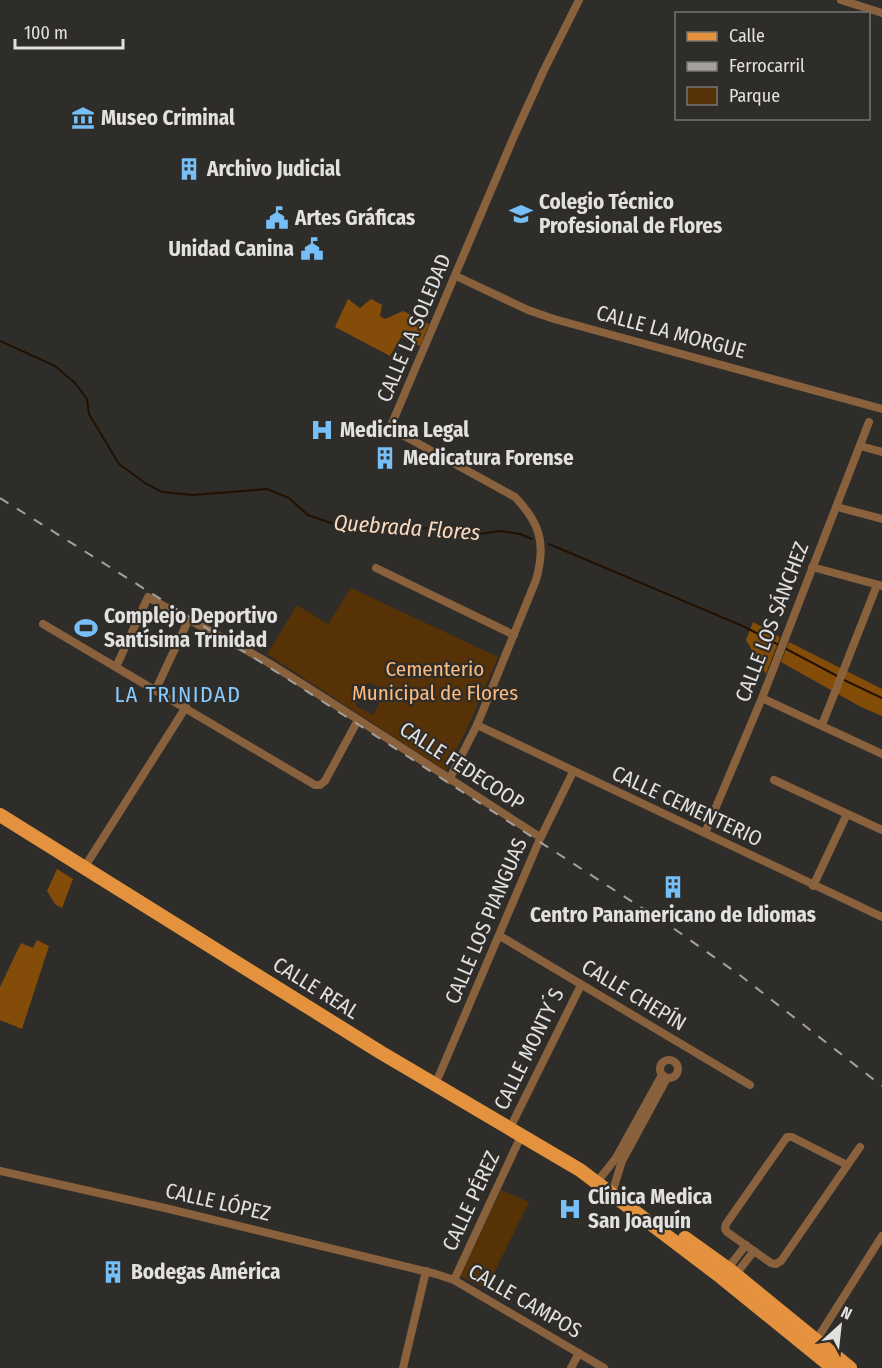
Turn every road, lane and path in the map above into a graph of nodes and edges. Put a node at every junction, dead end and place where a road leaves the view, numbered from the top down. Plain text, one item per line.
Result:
1 (579, 0) edge
2 (842, 1) edge
3 (882, 13) edge
4 (456, 276) junction
5 (882, 409) edge
6 (869, 422) dead end
7 (860, 446) junction
8 (882, 452) edge
9 (837, 507) junction
10 (882, 519) edge
11 (812, 567) junction
12 (376, 568) dead end
13 (879, 586) edge
14 (188, 621) junction
15 (43, 624) dead end
16 (514, 635) junction
17 (116, 667) junction
18 (156, 689) junction
19 (762, 698) junction
20 (186, 707) junction
21 (358, 720) junction
22 (477, 725) junction
23 (822, 725) junction
24 (882, 754) edge
25 (573, 772) junction
26 (449, 780) junction
27 (774, 780) dead end
28 (847, 814) junction
29 (0, 815) edge
30 (882, 830) edge
31 (705, 833) junction
32 (540, 837) junction
33 (84, 868) junction
34 (813, 886) junction
35 (882, 917) edge
36 (500, 936) junction
37 (581, 985) junction
38 (664, 1077) dead end
39 (435, 1085) junction
40 (750, 1085) dead end
41 (515, 1133) junction
42 (860, 1147) dead end
43 (619, 1160) junction
44 (847, 1165) junction
45 (0, 1172) edge
46 (597, 1182) junction
47 (612, 1193) junction
48 (882, 1236) edge
49 (746, 1245) junction
50 (754, 1251) junction
51 (426, 1271) junction
52 (732, 1271) junction
53 (454, 1280) junction
54 (777, 1322) junction
55 (817, 1339) junction
56 (579, 1353) junction
57 (834, 1367) edge
58 (403, 1368) edge
59 (572, 1368) edge
60 (604, 1368) edge
61 (850, 1368) edge

1 - 4 street, CALLE LA SOLEDAD
2 - 3 street
4 - 5 street, CALLE LA MORGUE
4 - 16 street, CALLE LA SOLEDAD
6 - 7 street, CALLE LOS SÁNCHEZ
7 - 8 street
7 - 9 street, CALLE LOS SÁNCHEZ
9 - 10 street
9 - 11 street, CALLE LOS SÁNCHEZ
11 - 13 street
11 - 19 street, CALLE LOS SÁNCHEZ
12 - 16 street
13 - 23 street
14 - 17 street, CALLE FEDECOOP
14 - 18 street
14 - 21 street, CALLE FEDECOOP
15 - 17 street
16 - 22 street, CALLE LA SOLEDAD
17 - 18 street
18 - 20 street
19 - 23 street
19 - 31 street, CALLE LOS SÁNCHEZ
20 - 21 street
20 - 33 street
21 - 26 street, CALLE FEDECOOP
22 - 25 street, CALLE CEMENTERIO
22 - 26 street, CALLE LA SOLEDAD
23 - 24 street
25 - 31 street, CALLE CEMENTERIO
25 - 32 street, CALLE LOS PIANGUAS
26 - 32 street, CALLE FEDECOOP
27 - 28 street
28 - 30 street
28 - 34 street
29 - 33 main road, CALLE REAL
31 - 34 street, CALLE CEMENTERIO
32 - 36 street, CALLE LOS PIANGUAS
33 - 39 main road, CALLE REAL
34 - 35 street, CALLE CEMENTERIO
36 - 37 street, CALLE CHEPÍN
36 - 39 street, CALLE LOS PIANGUAS
37 - 40 street, CALLE CHEPÍN
37 - 41 street, CALLE MONTY´S
38 - 43 street
39 - 41 main road, CALLE REAL
41 - 46 main road, CALLE REAL
41 - 53 street, CALLE PÉREZ
42 - 44 street
43 - 46 street
43 - 47 street
44 - 49 street
44 - 50 street
45 - 51 street, CALLE LÓPEZ
46 - 47 main road, CALLE REAL
47 - 52 main road, CALLE REAL
47 - 54 main road, CALLE REAL
48 - 55 street
49 - 50 street
49 - 52 street
50 - 52 street
51 - 53 street, CALLE CAMPOS
51 - 58 street
52 - 55 main road, CALLE REAL
53 - 56 street, CALLE CAMPOS
54 - 55 main road
54 - 57 main road, CALLE REAL
55 - 57 main road
55 - 61 main road, CALLE REAL
56 - 59 street
56 - 60 street, CALLE CAMPOS

